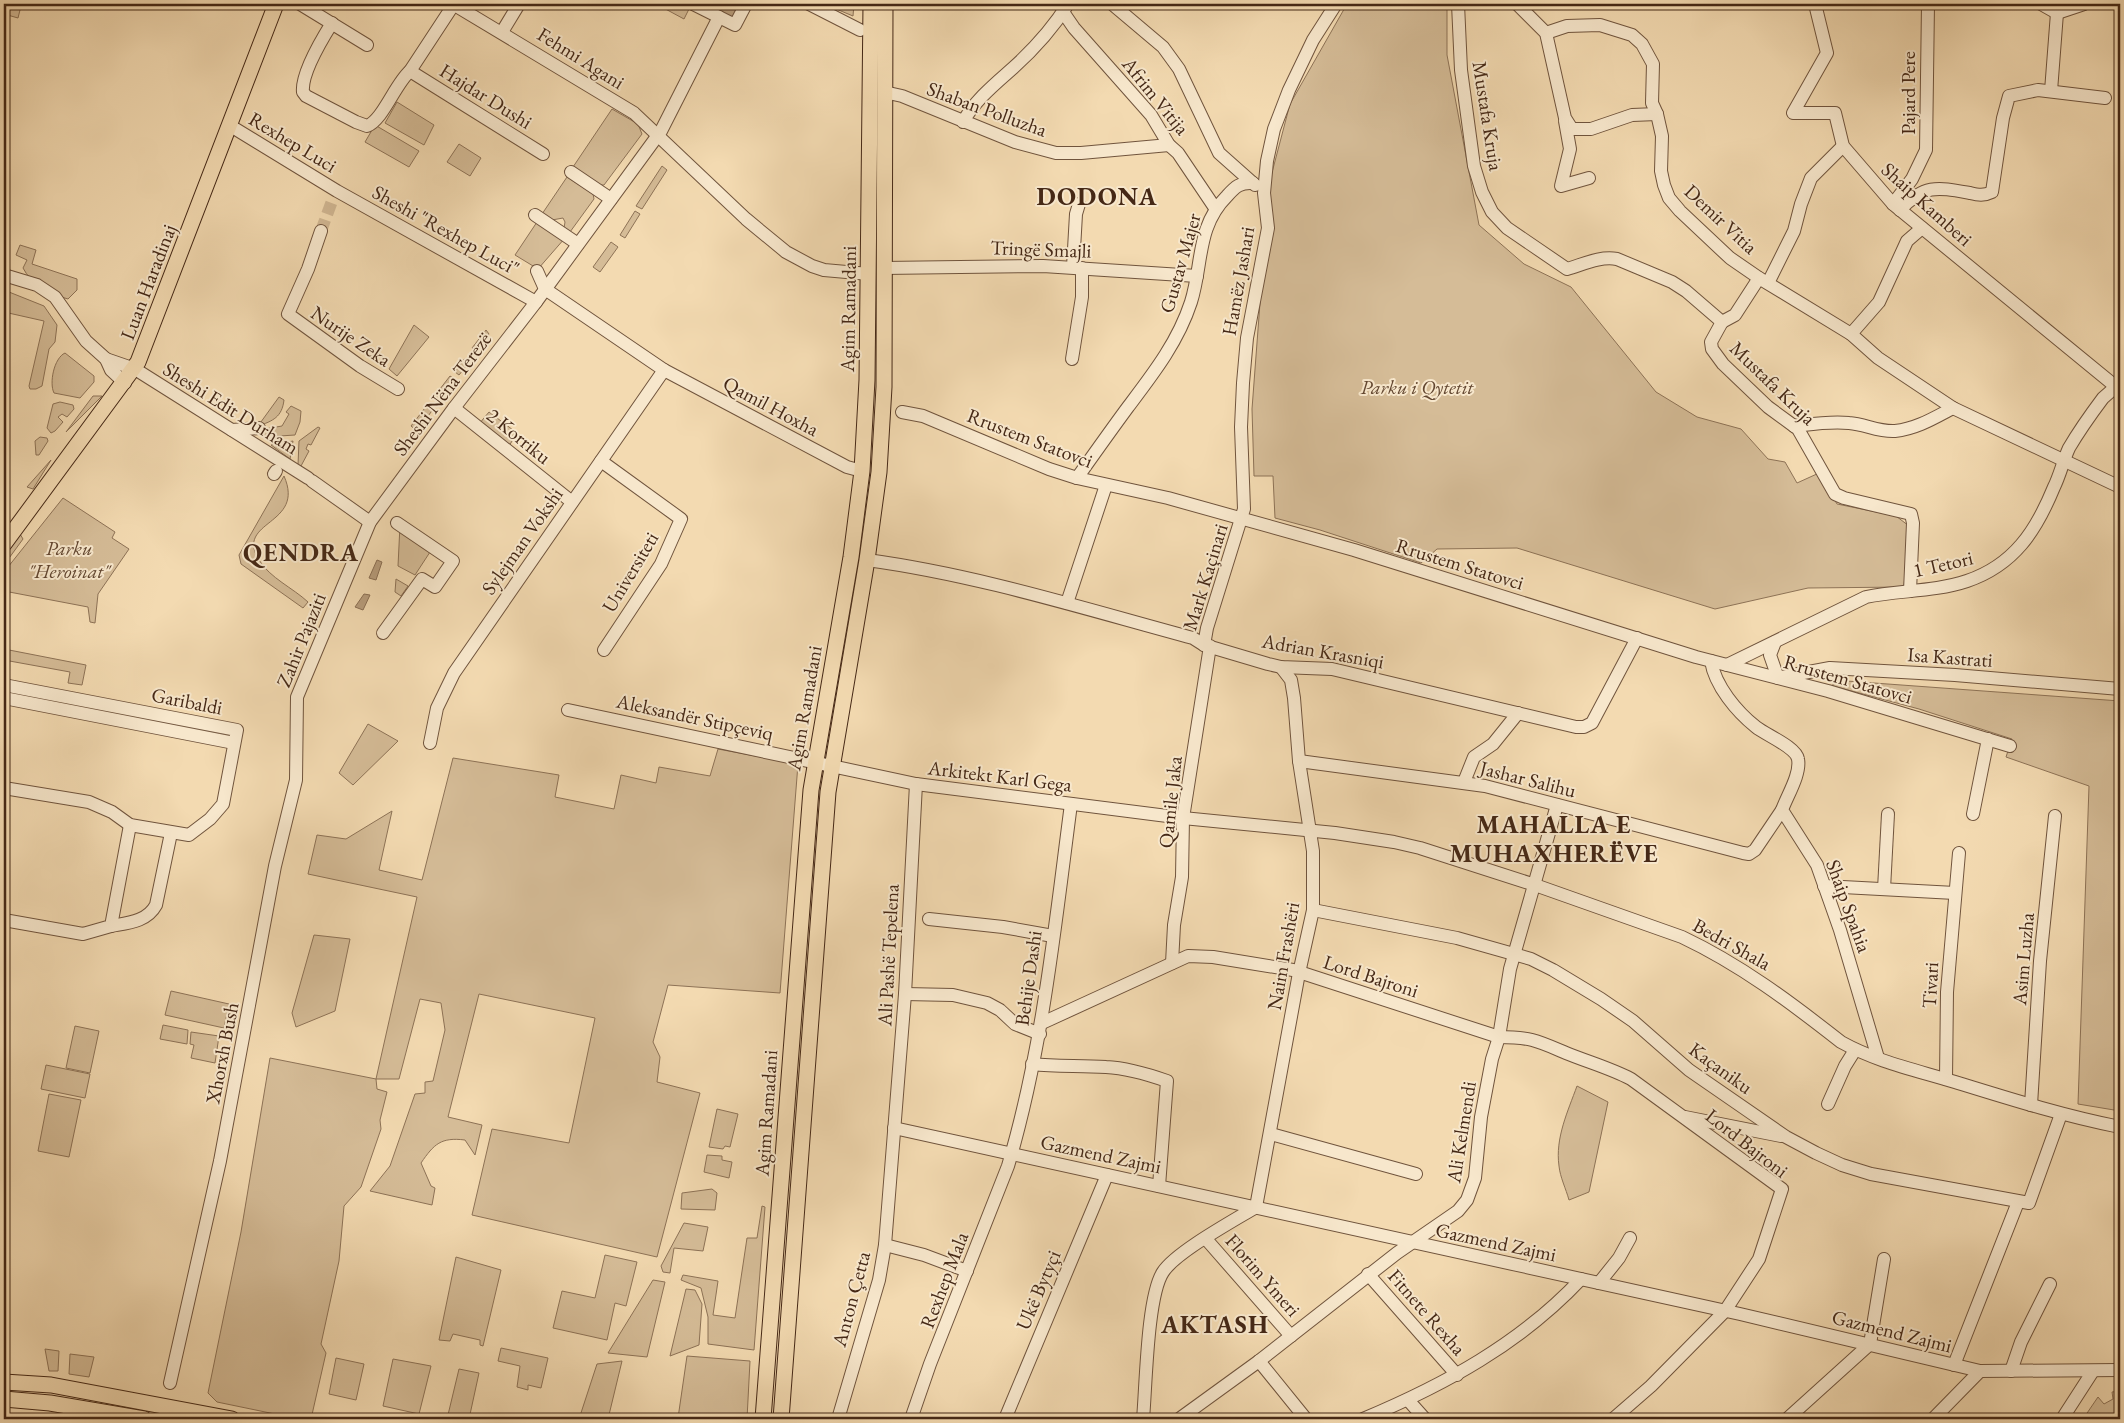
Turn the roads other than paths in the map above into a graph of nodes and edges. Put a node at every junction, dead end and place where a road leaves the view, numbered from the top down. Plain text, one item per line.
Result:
1 (276, 4) edge
2 (300, 4) edge
3 (453, 4) edge
4 (519, 4) edge
5 (746, 4) edge
6 (809, 4) edge
7 (871, 4) edge
8 (886, 4) edge
9 (1112, 4) edge
10 (1336, 4) edge
11 (1458, 4) edge
12 (1517, 4) edge
13 (1815, 4) edge
14 (1928, 4) edge
15 (2041, 4) edge
16 (2084, 4) edge
17 (700, 5) edge
18 (1066, 8) edge
19 (2056, 14) junction
20 (719, 17) junction
21 (332, 23) junction
22 (860, 30) dead end
23 (502, 32) junction
24 (1546, 33) junction
25 (366, 46) dead end
26 (410, 71) junction
27 (2051, 91) junction
28 (884, 92) junction
29 (2105, 98) dead end
30 (1657, 114) junction
31 (1564, 118) junction
32 (963, 122) junction
33 (229, 125) junction
34 (657, 136) junction
35 (1169, 145) junction
36 (1843, 146) junction
37 (544, 154) dead end
38 (571, 172) dead end
39 (1589, 178) dead end
40 (1252, 183) junction
41 (1264, 193) junction
42 (335, 196) joint
43 (612, 199) junction
44 (1079, 204) dead end
45 (1896, 207) junction
46 (1215, 208) junction
47 (535, 216) dead end
48 (1922, 228) junction
49 (321, 231) tunnel mouth
50 (578, 244) junction
51 (884, 268) junction
52 (1077, 268) junction
53 (537, 271) dead end
54 (869, 274) junction
55 (4, 275) edge
56 (1197, 276) junction
57 (1763, 281) junction
58 (546, 289) junction
59 (536, 302) junction
60 (1722, 322) junction
61 (1851, 334) junction
62 (106, 359) junction
63 (1072, 359) dead end
64 (135, 369) junction
65 (664, 370) junction
66 (125, 383) junction
67 (398, 389) dead end
68 (2120, 390) edge
69 (454, 408) junction
70 (1953, 408) junction
71 (902, 412) dead end
72 (1794, 426) junction
73 (259, 428) dead end
74 (232, 430) junction
75 (249, 441) junction
76 (267, 442) dead end
77 (601, 461) junction
78 (2064, 461) junction
79 (862, 471) junction
80 (1077, 478) junction
81 (1106, 485) junction
82 (2120, 487) edge
83 (572, 502) junction
84 (1242, 520) junction
85 (370, 522) junction
86 (396, 523) dead end
87 (4, 544) edge
88 (867, 560) junction
89 (1910, 591) junction
90 (1067, 603) junction
91 (383, 633) dead end
92 (1637, 638) junction
93 (1775, 642) junction
94 (1207, 646) junction
95 (604, 650) dead end
96 (1711, 661) junction
97 (1727, 665) junction
98 (1281, 667) junction
99 (1778, 678) junction
100 (4, 685) edge
101 (2120, 689) edge
102 (4, 698) edge
103 (568, 710) dead end
104 (1518, 713) junction
105 (296, 728) joint
106 (1988, 739) junction
107 (430, 742) dead end
108 (234, 743) junction
109 (2010, 746) dead end
110 (1299, 761) junction
111 (814, 763) junction
112 (831, 767) junction
113 (1464, 782) junction
114 (916, 784) junction
115 (4, 788) edge
116 (1071, 804) junction
117 (1557, 806) junction
118 (1782, 810) junction
119 (1888, 814) dead end
120 (1972, 814) dead end
121 (2055, 816) dead end
122 (1183, 818) junction
123 (130, 825) junction
124 (1309, 830) junction
125 (170, 833) junction
126 (1959, 854) dead end
127 (1534, 885) junction
128 (1824, 886) junction
129 (1884, 889) junction
130 (1955, 892) junction
131 (1313, 910) junction
132 (929, 919) dead end
133 (4, 920) edge
134 (111, 926) junction
135 (1053, 936) junction
136 (1515, 953) junction
137 (1172, 963) junction
138 (1299, 973) junction
139 (905, 994) junction
140 (1041, 1029) junction
141 (1499, 1037) junction
142 (1855, 1050) junction
143 (1878, 1058) junction
144 (1032, 1064) junction
145 (1946, 1079) junction
146 (1828, 1104) dead end
147 (2031, 1105) junction
148 (2060, 1114) junction
149 (1680, 1116) junction
150 (2120, 1127) edge
151 (894, 1128) junction
152 (1271, 1134) junction
153 (1786, 1137) junction
154 (1012, 1154) junction
155 (1416, 1174) dead end
156 (1108, 1176) junction
157 (1159, 1186) junction
158 (2018, 1202) junction
159 (1256, 1207) junction
160 (1630, 1238) dead end
161 (1206, 1239) junction
162 (1414, 1243) junction
163 (885, 1245) junction
164 (1884, 1259) dead end
165 (967, 1271) junction
166 (1368, 1274) junction
167 (1581, 1279) junction
168 (1600, 1283) junction
169 (2050, 1284) dead end
170 (1725, 1310) junction
171 (1291, 1336) junction
172 (1870, 1344) junction
173 (1259, 1361) junction
174 (1954, 1365) junction
175 (2120, 1370) edge
176 (1980, 1371) junction
177 (2011, 1371) junction
178 (2092, 1371) junction
179 (1457, 1375) junction
180 (4, 1382) edge
181 (170, 1383) dead end
182 (4, 1399) edge
183 (1408, 1400) junction
184 (162, 1412) edge
185 (180, 1414) edge
186 (144, 1419) edge
187 (232, 1419) edge
188 (764, 1419) edge
189 (781, 1419) edge
190 (838, 1419) edge
191 (911, 1419) edge
192 (1005, 1419) edge
193 (1143, 1419) edge
194 (1179, 1419) edge
195 (1306, 1419) edge
196 (1363, 1419) edge
197 (1426, 1419) edge
198 (1613, 1419) edge
199 (1787, 1419) edge
200 (1933, 1419) edge
201 (2062, 1419) edge

1 - 33 main road, Luan Haradinaj
2 - 21 street
3 - 23 street, Fehmi Agani
3 - 26 street, Hajdar Dushi
4 - 23 street
5 - 20 street
6 - 22 street
7 - 54 main road, Agim Ramadani
8 - 28 main road, Agim Ramadani
9 - 40 street
10 - 41 street, Hamëz Jashari
11 - 60 street, Mustafa Kruja
12 - 24 street
13 - 36 street, Shaip Kamberi
14 - 45 street, Pajard Pere
15 - 19 street
16 - 19 street
17 - 20 street
18 - 32 street
18 - 35 street, Afrim Vitija
19 - 27 street
20 - 34 street, Sheshi Nëna Terezë
21 - 25 street
21 - 26 street, Hajdar Dushi
23 - 34 street, Fehmi Agani
24 - 30 street, Demir Vitia
24 - 31 street
26 - 37 street, Hajdar Dushi
27 - 29 street
27 - 45 street
28 - 32 street, Shaban Polluzha
28 - 51 main road, Agim Ramadani
30 - 31 street
30 - 57 street, Demir Vitia
31 - 39 street
32 - 35 street, Shaban Polluzha
33 - 42 street, Rexhep Luci
33 - 64 main road, Luan Haradinaj
34 - 43 street, Sheshi Nëna Terezë
34 - 54 street
35 - 46 street, Afrim Vitija
36 - 45 street, Shaip Kamberi
36 - 57 street
38 - 43 street
40 - 41 street
40 - 46 street, Gustav Majer
41 - 84 street, Hamëz Jashari
42 - 59 street, Sheshi "Rexhep Luci"
43 - 50 street, Sheshi Nëna Terezë
44 - 52 street
45 - 48 street, Shaip Kamberi
46 - 56 street, Gustav Majer
47 - 50 street
48 - 61 street
48 - 68 street, Shaip Kamberi
49 - 67 street, Nurije Zeka
50 - 58 street, Sheshi Nëna Terezë
51 - 52 street, Tringë Smajli
51 - 88 main road, Agim Ramadani
52 - 56 street, Tringë Smajli
52 - 63 street
53 - 58 street
54 - 79 main road, Agim Ramadani
55 - 62 street
56 - 80 street, Gustav Majer
57 - 60 street, Demir Vitia
57 - 61 street, Demir Vitia
58 - 59 street, Sheshi Nëna Terezë
58 - 65 street, Qamil Hoxha
59 - 69 street, Sheshi Nëna Terezë
60 - 72 street, Mustafa Kruja
61 - 70 street, Demir Vitia
62 - 64 street, Sheshi Edit Durham
62 - 66 street
64 - 66 main road, Luan Haradinaj
64 - 74 street, Sheshi Edit Durham
65 - 77 street, Sylejman Vokshi
65 - 79 street, Qamil Hoxha
66 - 87 main road, Luan Haradinaj
68 - 78 street, 1 Tetori
69 - 83 street, 2 Korriku
69 - 85 street, Sheshi Nëna Terezë
70 - 72 street
70 - 78 street, Demir Vitia
71 - 80 street, Rrustem Statovci
72 - 89 street, Mustafa Kruja
73 - 74 street
74 - 75 street, Sheshi Edit Durham
75 - 76 street
75 - 85 street, Sheshi Edit Durham
77 - 83 street, Sylejman Vokshi
77 - 95 street, Universiteti
78 - 82 street, Demir Vitia
78 - 89 street, 1 Tetori
79 - 111 main road, Agim Ramadani
80 - 81 street, Rrustem Statovci
81 - 84 street, Rrustem Statovci
81 - 90 street
83 - 107 street, Sylejman Vokshi
84 - 92 street, Rrustem Statovci
84 - 94 street, Mark Kaçinari
85 - 105 street, Zahir Pajaziti
86 - 91 street
88 - 90 street, Adrian Krasniqi
88 - 112 main road, Agim Ramadani
89 - 93 street, 1 Tetori
90 - 94 street, Adrian Krasniqi
92 - 96 street, Rrustem Statovci
92 - 104 street, Adrian Krasniqi
93 - 97 street, 1 Tetori
93 - 99 street
94 - 98 street, Adrian Krasniqi
94 - 122 street, Qamile Jaka
96 - 97 street, Rrustem Statovci
96 - 118 street
97 - 99 street, Rrustem Statovci
98 - 104 street, Adrian Krasniqi
98 - 110 street, Naim Frashëri
99 - 101 street, Isa Kastrati
99 - 106 street, Rrustem Statovci
100 - 108 street, Garibaldi
102 - 108 street, Garibaldi
103 - 111 street, Aleksandër Stipçeviq
104 - 113 street
105 - 181 street, Xhorxh Bush
106 - 109 street, Rrustem Statovci
106 - 120 street
108 - 125 street
110 - 113 street, Jashar Salihu
110 - 124 street, Naim Frashëri
111 - 112 street, Arkitekt Karl Gega
111 - 188 main road, Agim Ramadani
112 - 114 street, Arkitekt Karl Gega
112 - 189 main road, Agim Ramadani
113 - 117 street, Jashar Salihu
114 - 116 street, Arkitekt Karl Gega
114 - 139 street, Ali Pashë Tepelena
115 - 123 street
116 - 122 street, Arkitekt Karl Gega
116 - 135 street, Behije Dashi
117 - 118 street, Jashar Salihu
117 - 127 street, Ali Kelmendi
118 - 128 street, Shaip Spahia
119 - 129 street
121 - 147 street, Asim Luzha
122 - 124 street, Arkitekt Karl Gega
122 - 137 street, Qamile Jaka
123 - 125 street
123 - 134 street
124 - 127 street, Bedri Shala
124 - 131 street, Naim Frashëri
125 - 134 street
126 - 130 street, Tivari
127 - 136 street, Ali Kelmendi
127 - 142 street, Bedri Shala
128 - 129 street
128 - 143 street, Shaip Spahia
129 - 130 street
130 - 145 street, Tivari
131 - 136 street, Kaçaniku
131 - 138 street, Naim Frashëri
132 - 135 street
133 - 134 street
135 - 140 street, Behije Dashi
136 - 141 street, Ali Kelmendi
136 - 153 street, Kaçaniku
137 - 138 street, Lord Bajroni
137 - 140 street, Lord Bajroni
138 - 141 street, Lord Bajroni
138 - 152 street, Naim Frashëri
139 - 140 street
139 - 151 street, Ali Pashë Tepelena
140 - 144 street, Behije Dashi
141 - 149 street, Lord Bajroni
141 - 162 street, Ali Kelmendi
142 - 143 street, Bedri Shala
142 - 146 street
143 - 145 street, Bedri Shala
144 - 154 street, Behije Dashi
144 - 157 street
145 - 147 street, Bedri Shala
147 - 148 street, Bedri Shala
148 - 150 street, Bedri Shala
148 - 158 street
149 - 153 street, Lord Bajroni
149 - 170 street, Lord Bajroni
151 - 154 street, Gazmend Zajmi
151 - 163 street, Anton Çetta
152 - 155 street
152 - 159 street, Naim Frashëri
153 - 158 street, Kaçaniku
154 - 156 street, Gazmend Zajmi
154 - 165 street, Rexhep Mala
156 - 157 street, Gazmend Zajmi
156 - 192 street, Ukë Bytyçi
157 - 159 street, Gazmend Zajmi
158 - 174 street
159 - 161 street
159 - 162 street, Gazmend Zajmi
160 - 168 street
161 - 171 street, Florim Ymeri
161 - 193 street
162 - 166 street, Ali Kelmendi
162 - 167 street, Gazmend Zajmi
163 - 165 street
163 - 190 street, Anton Çetta
164 - 172 street
165 - 191 street, Rexhep Mala
166 - 171 street, Ali Kelmendi
166 - 179 street, Fitnete Rexha
167 - 168 street, Gazmend Zajmi
167 - 179 street
168 - 170 street, Gazmend Zajmi
169 - 177 street
170 - 172 street, Gazmend Zajmi
170 - 198 street
171 - 173 street, Ali Kelmendi
172 - 174 street, Gazmend Zajmi
172 - 199 street
173 - 194 street, Ali Kelmendi
173 - 195 street
174 - 176 street, Gazmend Zajmi
175 - 178 street, Gazmend Zajmi
176 - 177 street, Gazmend Zajmi
176 - 200 street
177 - 178 street, Gazmend Zajmi
178 - 201 street
179 - 183 street
180 - 184 main road
182 - 186 main road
183 - 196 street
183 - 197 street
184 - 185 main road
185 - 187 main road

